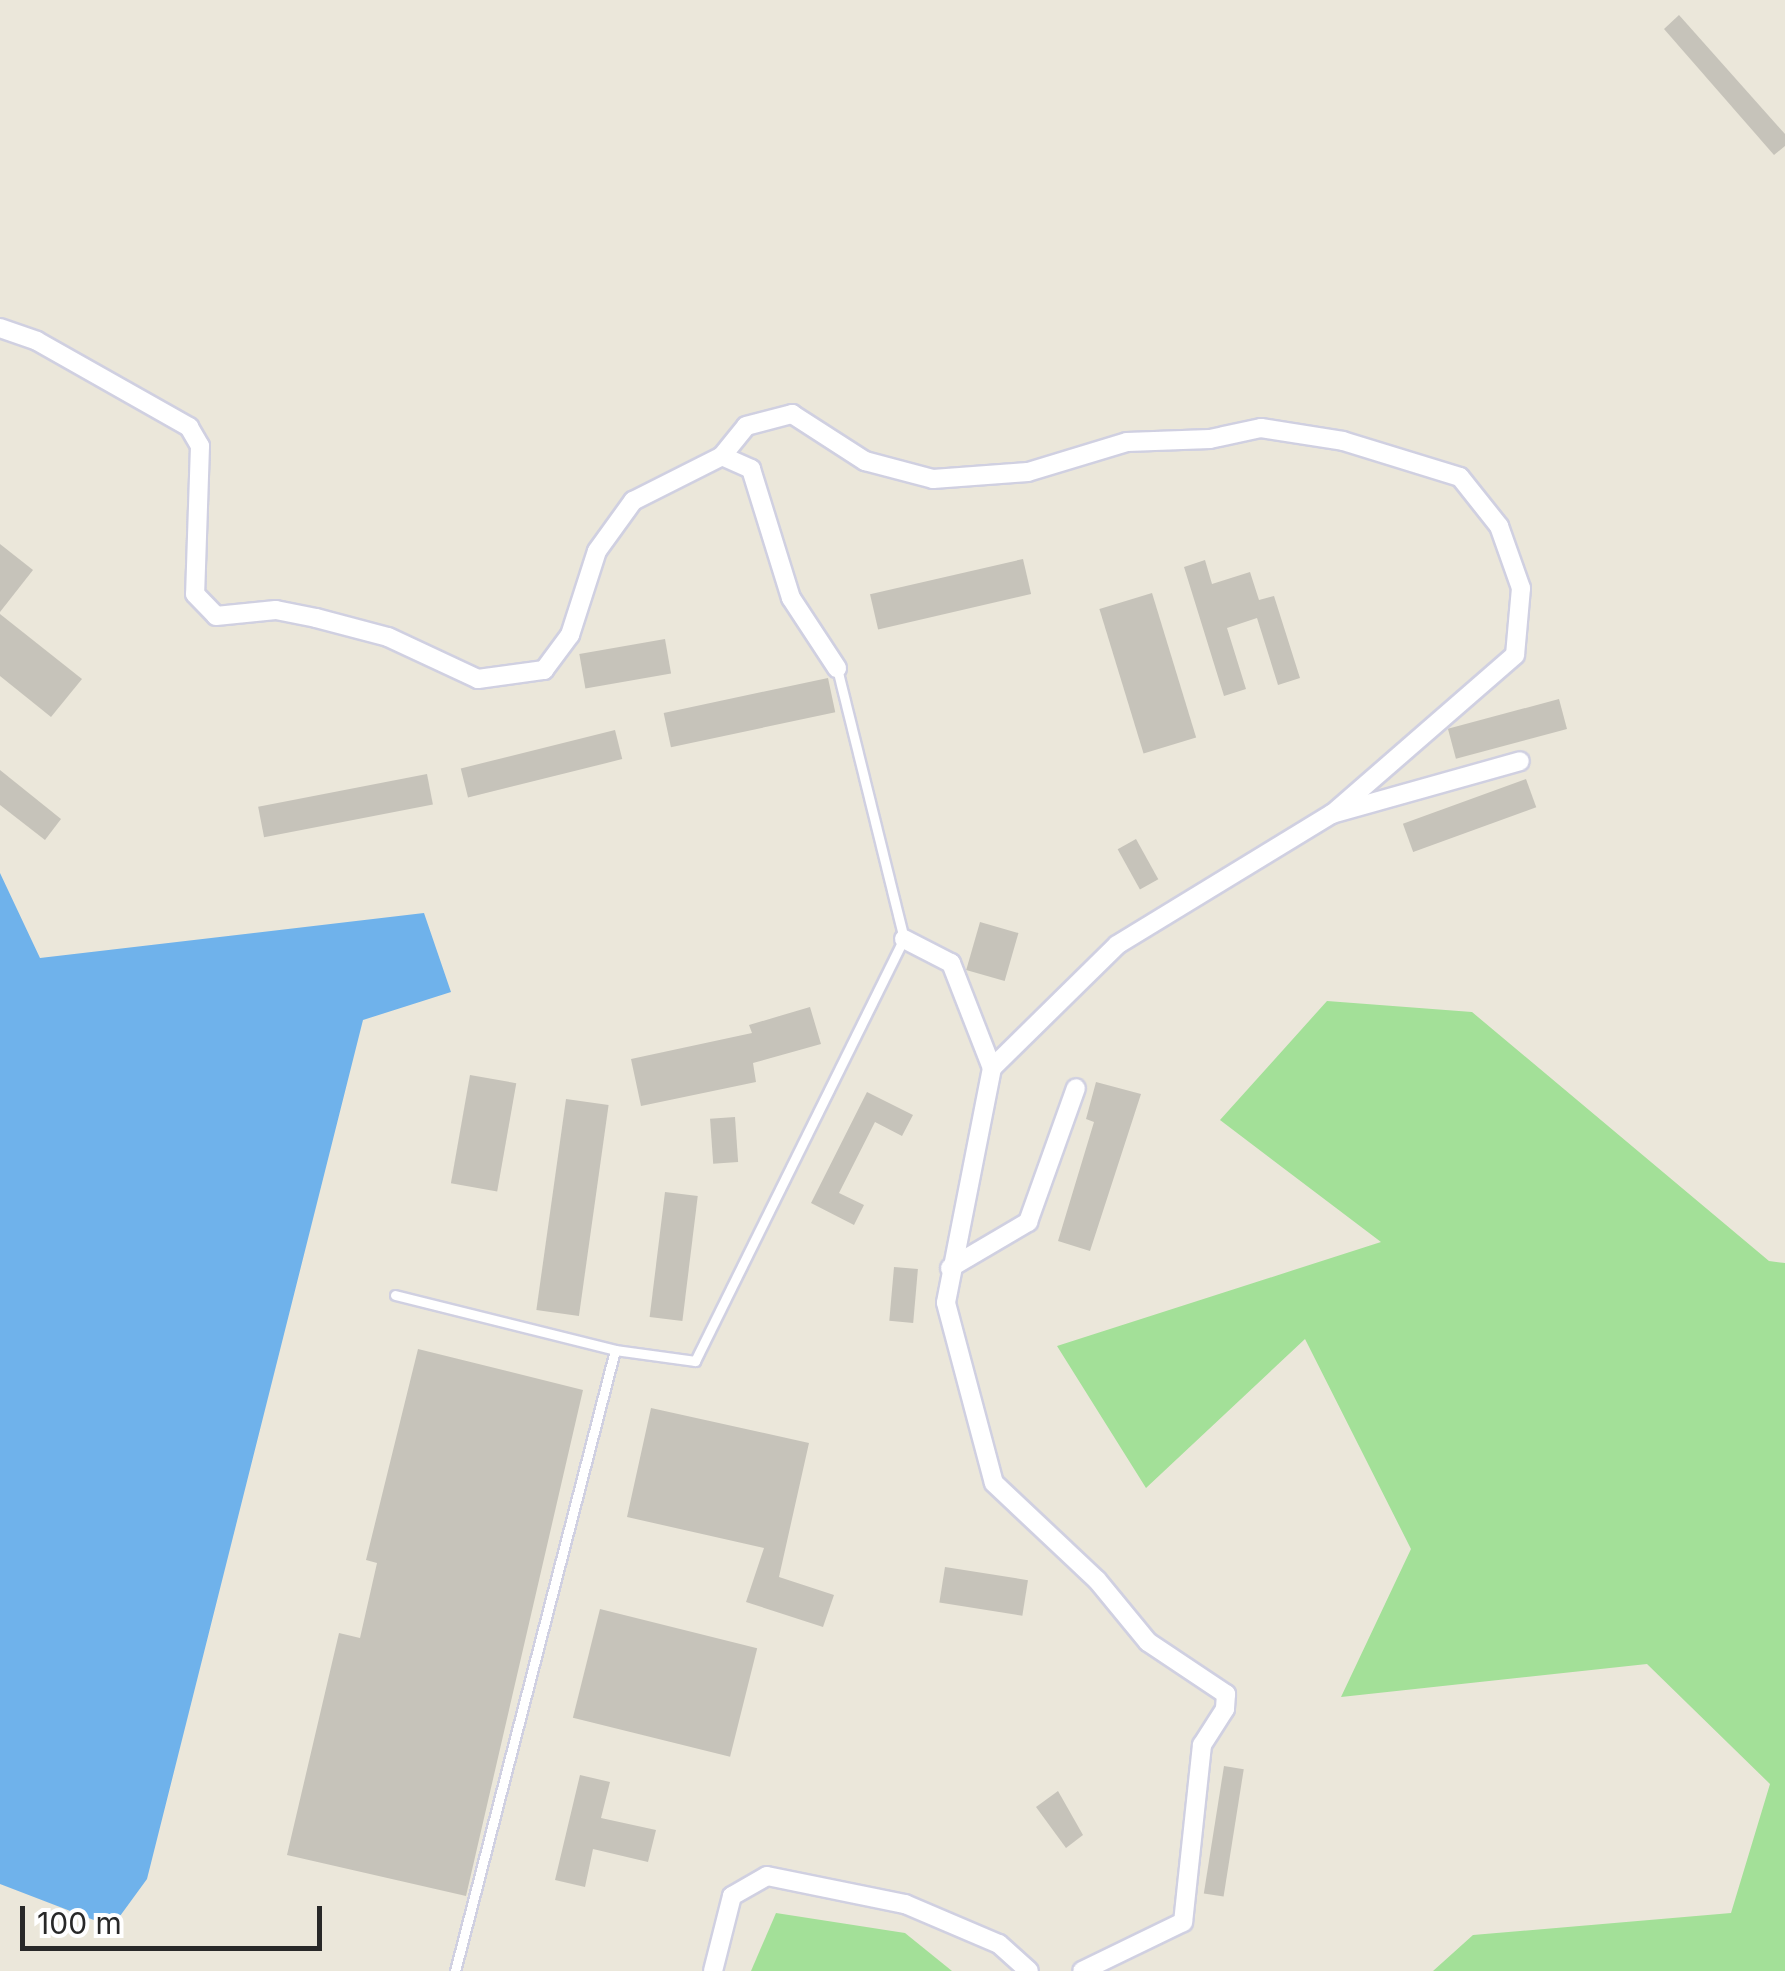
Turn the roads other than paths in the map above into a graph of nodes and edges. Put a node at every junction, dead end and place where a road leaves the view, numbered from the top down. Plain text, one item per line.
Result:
1 (0, 328) edge
2 (722, 456) junction
3 (836, 668) joint
4 (1520, 760) dead end
5 (1332, 814) junction
6 (904, 939) junction
7 (992, 1068) junction
8 (1076, 1088) dead end
9 (950, 1268) junction
10 (395, 1295) dead end
11 (615, 1350) junction
12 (455, 1971) edge
13 (713, 1971) edge
14 (1030, 1971) edge
15 (1082, 1971) edge

1 - 2 street
2 - 3 street
2 - 5 street
3 - 6 lane
4 - 5 street
5 - 7 street
6 - 7 street
6 - 11 lane
7 - 9 street
8 - 9 street
9 - 15 street
10 - 11 lane
11 - 12 lane
13 - 14 street

